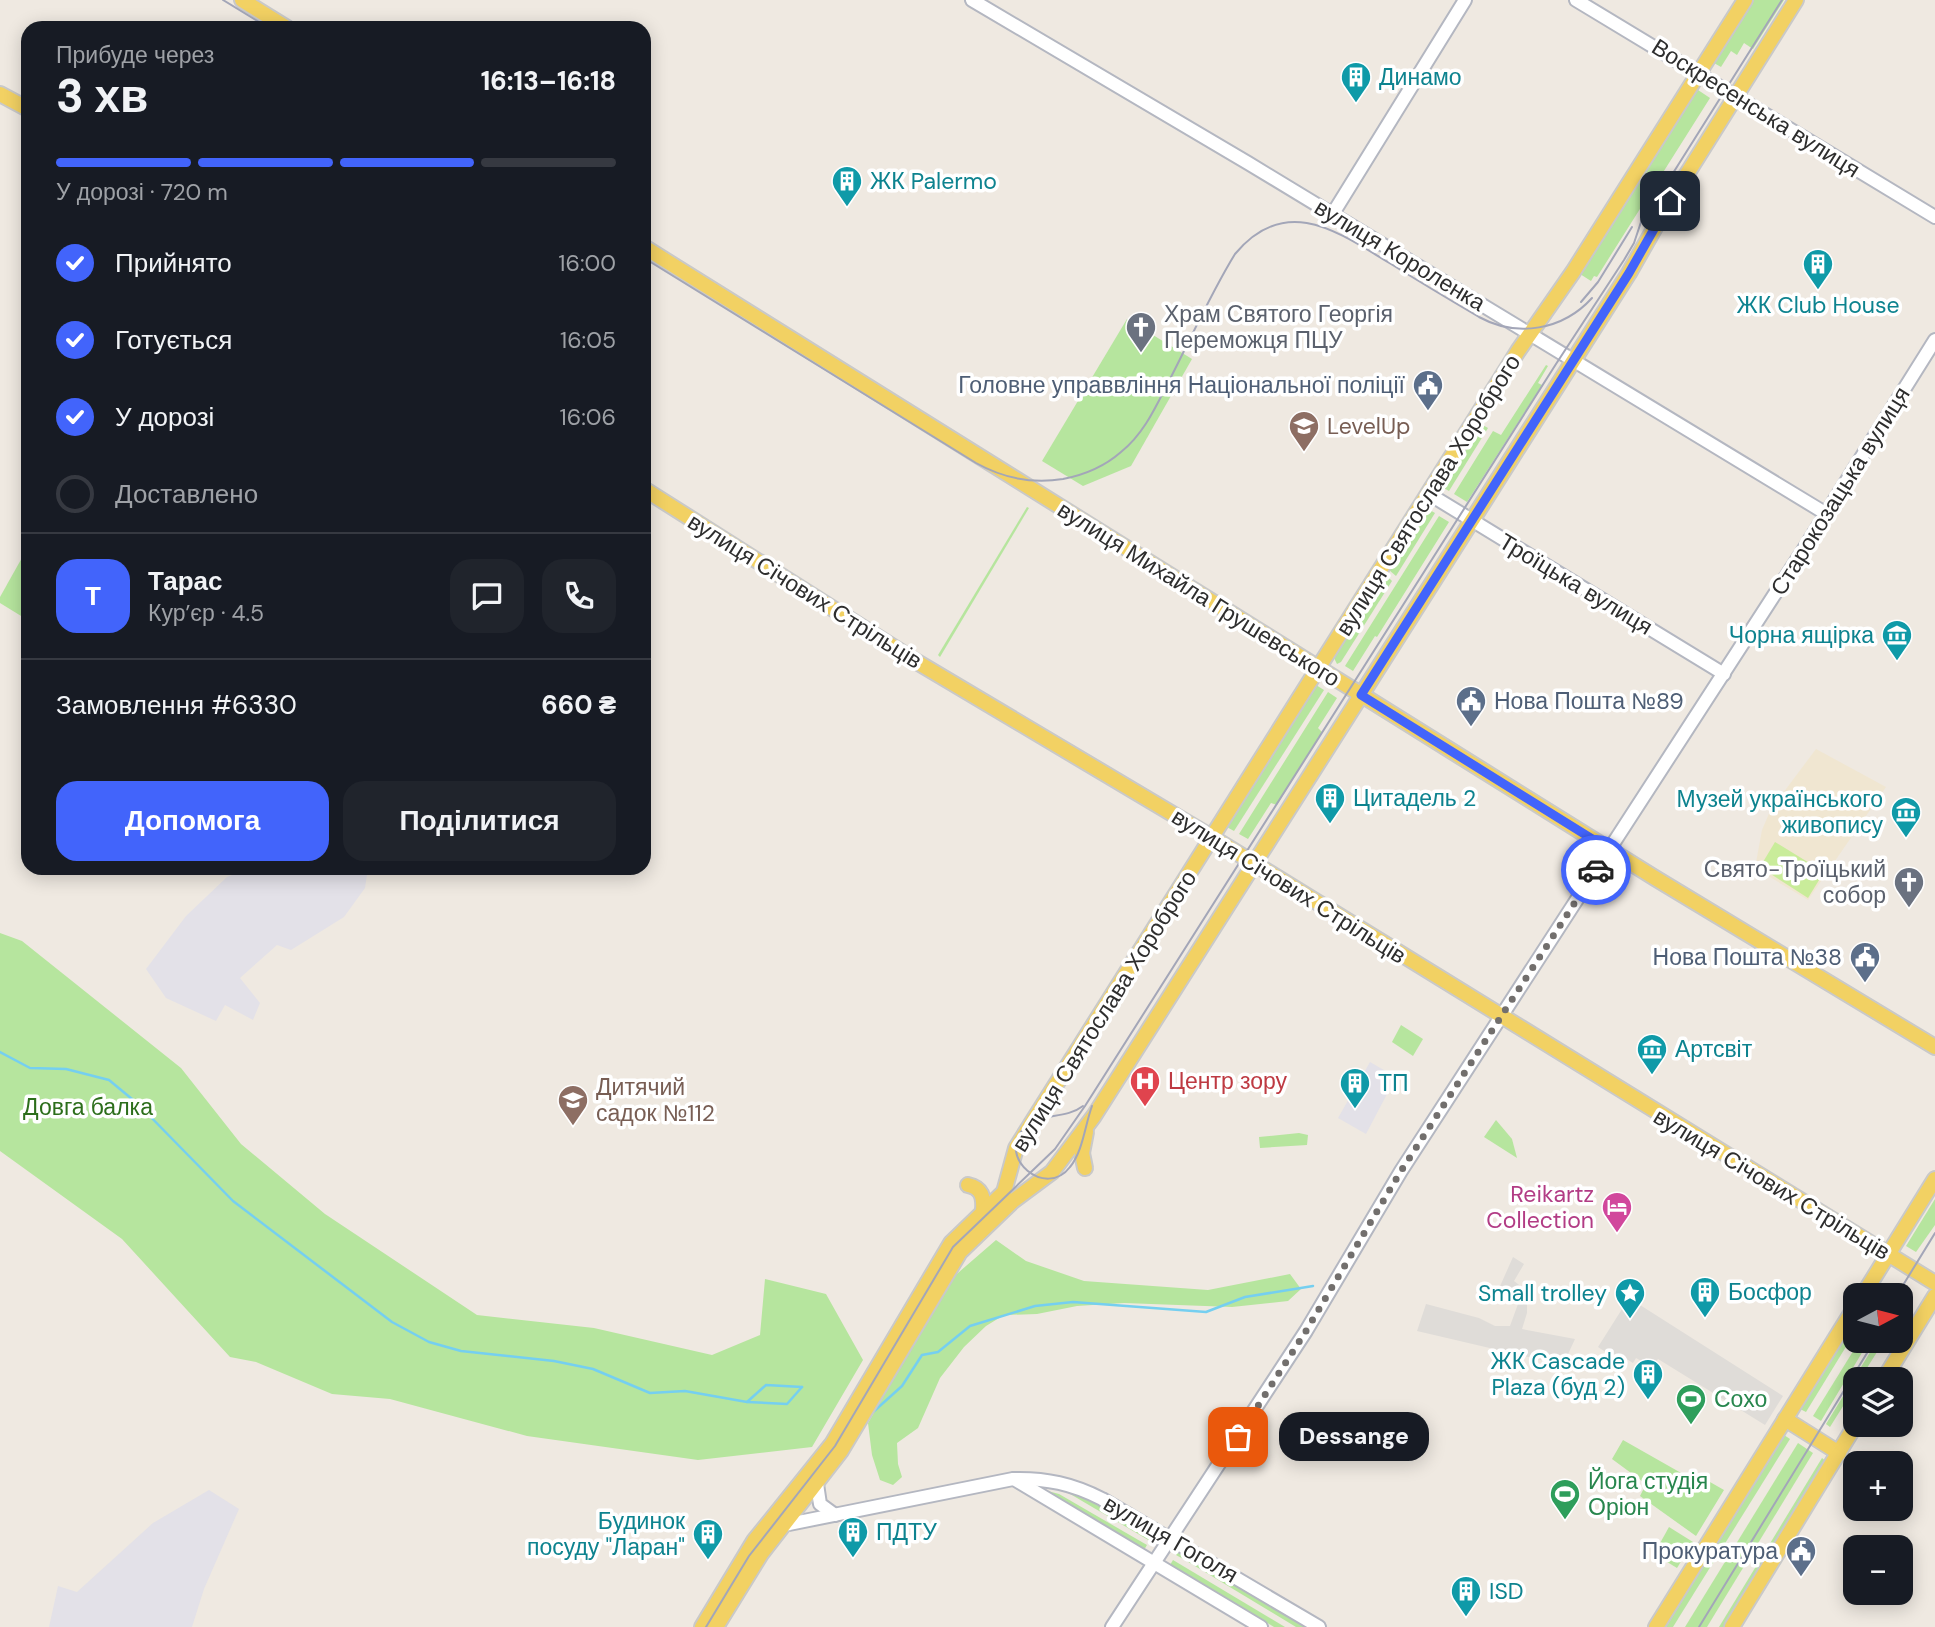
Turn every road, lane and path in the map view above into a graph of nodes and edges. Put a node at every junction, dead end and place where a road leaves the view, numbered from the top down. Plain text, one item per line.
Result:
1 (242, 0) edge
2 (972, 0) edge
3 (1465, 0) edge
4 (1576, 0) edge
5 (1745, 0) edge
6 (1796, 0) edge
7 (276, 21) edge
8 (1699, 73) junction
9 (0, 94) edge
10 (1735, 97) junction
11 (21, 105) edge
12 (1332, 215) junction
13 (1935, 217) edge
14 (651, 251) edge
15 (1530, 333) junction
16 (1935, 340) edge
17 (1574, 359) junction
18 (651, 493) edge
19 (1429, 494) junction
20 (1825, 513) junction
21 (1471, 520) junction
22 (1319, 669) junction
23 (1724, 674) junction
24 (1361, 695) junction
25 (1213, 838) junction
26 (1610, 850) junction
27 (1254, 864) junction
28 (1502, 1018) junction
29 (1935, 1047) edge
30 (1094, 1116) junction
31 (1085, 1168) dead end
32 (1935, 1179) edge
33 (968, 1185) dead end
34 (1009, 1196) junction
35 (983, 1211) junction
36 (1888, 1255) junction
37 (1870, 1283) edge
38 (1935, 1283) edge
39 (1935, 1296) edge
40 (1843, 1326) edge
41 (896, 1346) junction
42 (1891, 1367) edge
43 (855, 1416) junction
44 (1785, 1419) junction
45 (1848, 1437) edge
46 (1839, 1452) junction
47 (1013, 1479) junction
48 (817, 1485) junction
49 (835, 1515) junction
50 (784, 1525) junction
51 (1170, 1538) junction
52 (1154, 1562) junction
53 (702, 1627) edge
54 (716, 1627) edge
55 (1112, 1627) edge
56 (1261, 1627) edge
57 (1319, 1627) edge
58 (1656, 1627) edge
59 (1732, 1627) edge

1 - 7 main road
2 - 12 street, вулиця Короленка
3 - 12 street
4 - 8 street, Воскресенська вулиця
5 - 8 main road, вулиця Святослава Хороброго
6 - 10 main road, вулиця Святослава Хороброго
8 - 10 street, Воскресенська вулиця
8 - 15 main road, вулиця Святослава Хороброго
9 - 11 main road
10 - 13 street, Воскресенська вулиця
10 - 17 main road, вулиця Святослава Хороброго
12 - 15 street, вулиця Короленка
14 - 22 main road, вулиця Михайла Грушевського
15 - 17 street, вулиця Короленка
15 - 19 main road, вулиця Святослава Хороброго
16 - 20 street, Старокозацька вулиця
17 - 20 street, вулиця Короленка
17 - 21 main road, вулиця Святослава Хороброго
18 - 25 main road, вулиця Січових Стрільців
19 - 21 street, Троїцька вулиця
19 - 22 main road, вулиця Святослава Хороброго
20 - 23 street, Старокозацька вулиця
21 - 23 street, Троїцька вулиця
21 - 24 main road, вулиця Святослава Хороброго
22 - 24 main road, вулиця Михайла Грушевського
22 - 25 main road, вулиця Святослава Хороброго
23 - 26 street, Старокозацька вулиця
24 - 26 main road, вулиця Михайла Грушевського
24 - 27 main road, вулиця Святослава Хороброго
25 - 27 main road, вулиця Січових Стрільців
25 - 34 main road, вулиця Святослава Хороброго
26 - 28 street, Старокозацька вулиця
26 - 29 main road, вулиця Михайла Грушевського
27 - 28 main road, вулиця Січових Стрільців
27 - 30 main road, вулиця Святослава Хороброго
28 - 36 main road, вулиця Січових Стрільців
28 - 51 street, Старокозацька вулиця
30 - 31 main road
30 - 34 main road, вулиця Святослава Хороброго
32 - 36 main road
33 - 35 main road
34 - 35 main road, вулиця Святослава Хороброго
34 - 41 main road, вулиця Святослава Хороброго
35 - 41 main road, вулиця Святослава Хороброго
36 - 37 main road
36 - 38 main road, вулиця Січових Стрільців
39 - 42 main road
40 - 44 main road
41 - 43 main road
43 - 48 main road
43 - 53 main road
44 - 46 main road
44 - 58 main road
45 - 46 main road
46 - 59 main road
47 - 49 street, вулиця Гоголя
47 - 51 street, вулиця Гоголя
47 - 52 street, вулиця Гоголя
48 - 49 street
48 - 50 main road
49 - 50 street, вулиця Гоголя
50 - 54 main road
51 - 52 street, Старокозацька вулиця
51 - 57 street, вулиця Гоголя
52 - 55 street, Старокозацька вулиця
52 - 56 street, вулиця Гоголя

